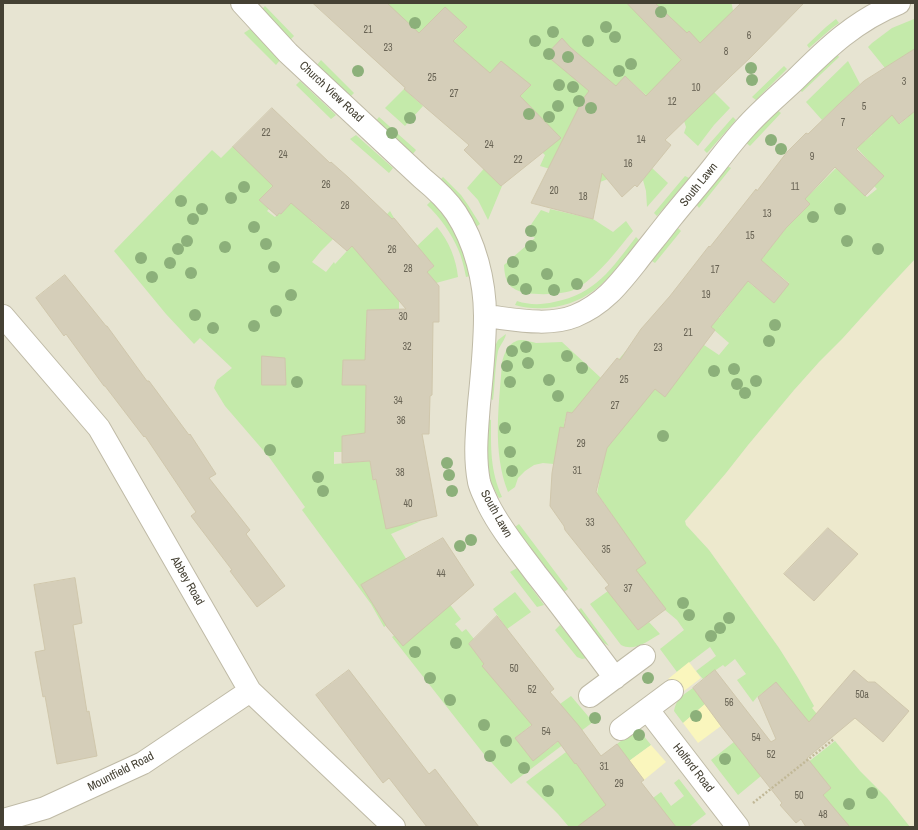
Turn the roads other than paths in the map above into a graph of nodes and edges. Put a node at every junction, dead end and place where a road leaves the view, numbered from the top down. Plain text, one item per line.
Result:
1 (242, 3) edge
2 (899, 3) edge
3 (422, 178) joint
4 (3, 316) edge
5 (485, 316) junction
6 (644, 656) dead end
7 (615, 678) junction
8 (250, 691) junction
9 (672, 691) dead end
10 (590, 696) dead end
11 (648, 710) junction
12 (621, 729) dead end
13 (3, 820) edge
14 (394, 827) edge
15 (738, 827) edge

1 - 3 street, Church View Road
2 - 5 street, South Lawn
3 - 5 street, South Lawn
4 - 8 street, Abbey Road
5 - 7 street, South Lawn
6 - 7 street
7 - 10 street
8 - 13 street, Mountfield Road
8 - 14 street, Abbey Road
9 - 11 street
11 - 12 street
11 - 15 street, Holford Road

